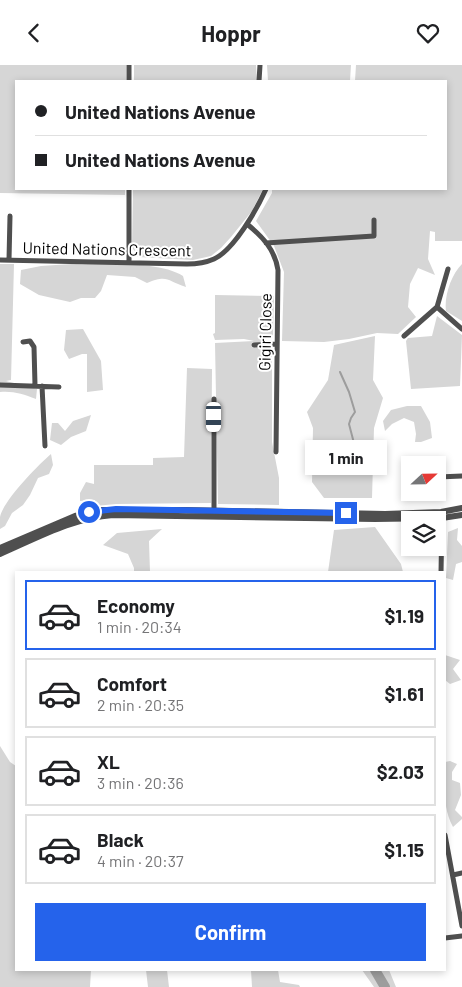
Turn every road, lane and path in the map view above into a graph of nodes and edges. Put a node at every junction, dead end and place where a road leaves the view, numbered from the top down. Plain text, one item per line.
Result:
1 (129, 65) edge
2 (260, 65) edge
3 (129, 80) edge
4 (259, 80) edge
5 (129, 190) edge
6 (266, 190) edge
7 (10, 216) dead end
8 (374, 220) dead end
9 (247, 224) junction
10 (266, 243) junction
11 (0, 260) edge
12 (9, 260) junction
13 (128, 262) junction
14 (448, 269) dead end
15 (437, 307) junction
16 (462, 329) edge
17 (404, 336) dead end
18 (23, 342) dead end
19 (277, 344) junction
20 (254, 345) dead end
21 (0, 385) edge
22 (35, 385) junction
23 (42, 386) junction
24 (59, 387) dead end
25 (214, 399) dead end
26 (45, 447) dead end
27 (276, 452) dead end
28 (462, 476) edge
29 (446, 477) edge
30 (462, 508) edge
31 (214, 511) junction
32 (262, 514) junction
33 (446, 514) edge
34 (446, 515) edge
35 (462, 515) edge
36 (401, 517) edge
37 (0, 548) edge
38 (0, 553) edge
39 (441, 556) edge
40 (441, 571) edge
41 (446, 840) edge
42 (462, 873) edge
43 (453, 875) junction
44 (462, 923) edge
45 (462, 936) edge
46 (446, 938) edge

1 - 3 street
2 - 4 street
5 - 13 street
6 - 9 street, United Nations Crescent
7 - 12 street
8 - 10 street
9 - 10 street, Gigiri Close
9 - 13 street, United Nations Crescent
10 - 19 street, Gigiri Close
11 - 12 street, United Nations Crescent
12 - 13 street, United Nations Crescent
14 - 15 street
15 - 16 street
15 - 17 street
18 - 22 street
19 - 20 street
19 - 27 street, Gigiri Close
21 - 22 street
22 - 23 street
23 - 24 street
23 - 26 street
25 - 31 street
28 - 29 street
30 - 33 street
31 - 32 street
31 - 37 street
32 - 36 street
32 - 38 street
34 - 35 street
39 - 40 street
41 - 43 street
42 - 43 street
43 - 44 street
45 - 46 street

